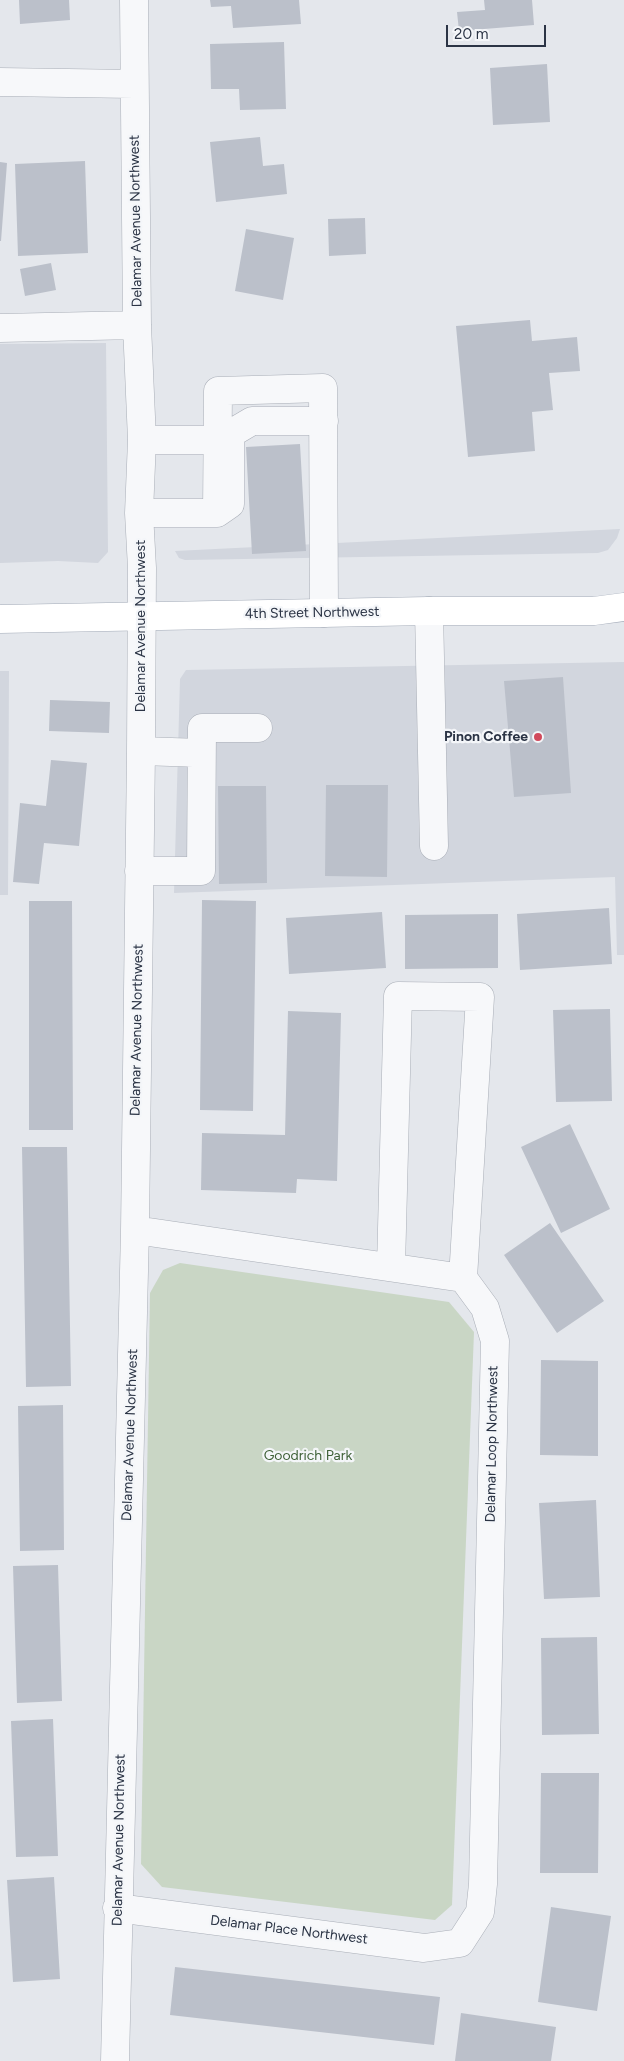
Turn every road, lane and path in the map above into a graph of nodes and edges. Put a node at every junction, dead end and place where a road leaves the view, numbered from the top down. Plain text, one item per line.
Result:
1 (134, 0) edge
2 (0, 82) edge
3 (134, 84) junction
4 (137, 325) junction
5 (0, 328) edge
6 (324, 422) junction
7 (142, 440) junction
8 (217, 440) junction
9 (216, 513) junction
10 (139, 514) junction
11 (624, 607) edge
12 (429, 610) junction
13 (324, 613) junction
14 (141, 616) junction
15 (0, 619) edge
16 (258, 728) dead end
17 (141, 751) junction
18 (201, 753) junction
19 (434, 846) dead end
20 (139, 870) junction
21 (136, 1230) junction
22 (391, 1267) junction
23 (463, 1278) junction
24 (117, 1908) junction
25 (460, 1943) joint
26 (115, 2061) edge

1 - 3 street, Delamar Avenue Northwest
2 - 3 street
3 - 4 street, Delamar Avenue Northwest
4 - 5 street
4 - 7 street, Delamar Avenue Northwest
6 - 8 street
6 - 9 street
6 - 13 street
7 - 8 street
7 - 10 street, Delamar Avenue Northwest
8 - 9 street
9 - 10 street
10 - 14 street, Delamar Avenue Northwest
11 - 12 main road, 4th Street Northwest
12 - 13 main road, 4th Street Northwest
12 - 19 street
13 - 14 main road, 4th Street Northwest
14 - 15 main road, 4th Street Northwest
14 - 17 street, Delamar Avenue Northwest
16 - 18 street
17 - 18 street
17 - 20 street, Delamar Avenue Northwest
18 - 20 street
20 - 21 street, Delamar Avenue Northwest
21 - 22 street
21 - 24 street, Delamar Avenue Northwest
22 - 23 street
22 - 23 street
23 - 25 street, Delamar Loop Northwest
24 - 25 street, Delamar Place Northwest
24 - 26 street, Delamar Avenue Northwest

